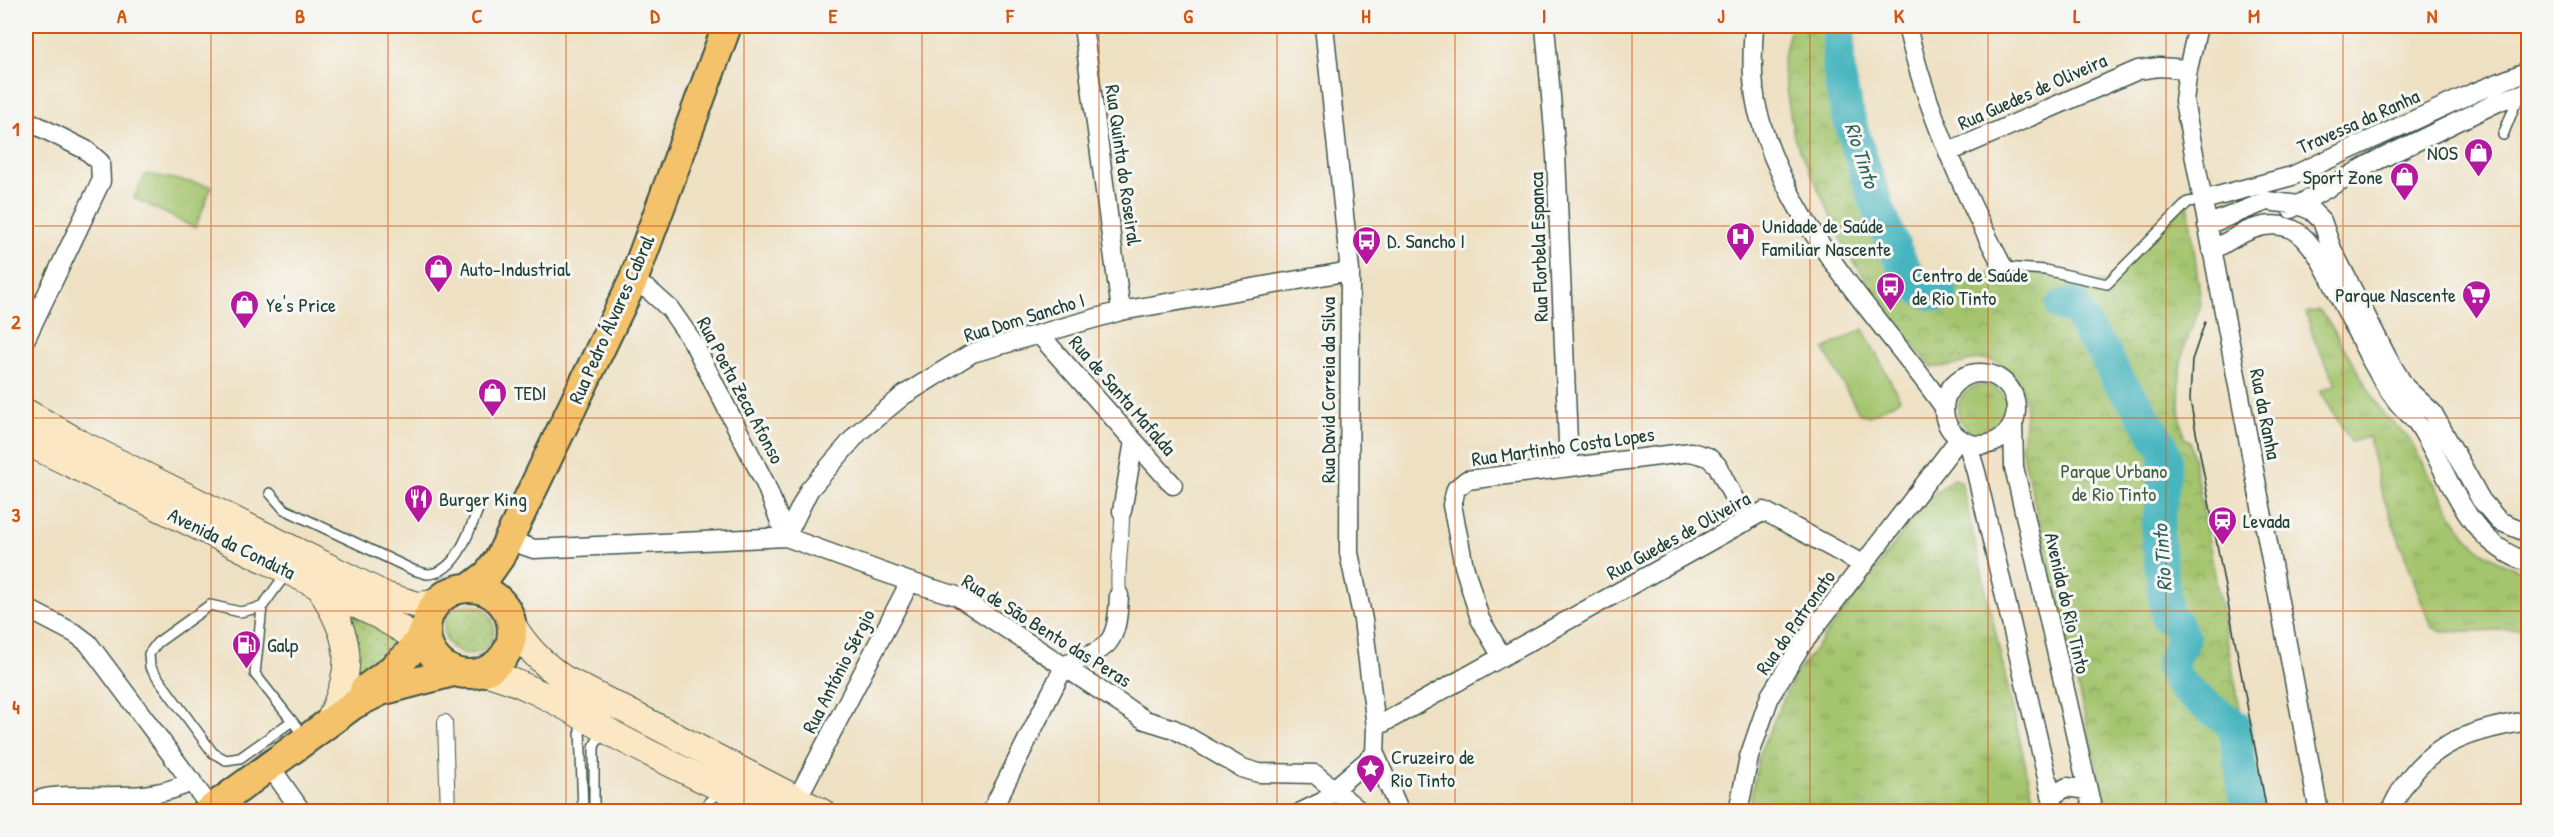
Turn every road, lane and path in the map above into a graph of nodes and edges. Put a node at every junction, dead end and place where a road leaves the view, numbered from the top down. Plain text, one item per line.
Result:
1 (727, 26) edge
2 (1083, 26) edge
3 (1324, 26) edge
4 (1545, 26) edge
5 (1754, 26) edge
6 (1907, 26) edge
7 (2198, 26) edge
8 (2188, 69) junction
9 (2529, 71) edge
10 (2527, 93) edge
11 (26, 120) edge
12 (2503, 135) dead end
13 (1949, 152) junction
14 (2336, 182) junction
15 (2203, 200) junction
16 (2299, 205) junction
17 (2322, 221) junction
18 (2208, 225) junction
19 (2260, 225) junction
20 (2212, 251) junction
21 (2003, 267) joint
22 (1350, 271) junction
23 (633, 281) junction
24 (1121, 311) junction
25 (1040, 334) junction
26 (26, 338) edge
27 (1916, 368) junction
28 (1956, 382) junction
29 (1944, 407) junction
30 (26, 412) edge
31 (2013, 424) junction
32 (1134, 441) junction
33 (1963, 441) junction
34 (26, 442) edge
35 (1569, 466) junction
36 (1173, 485) dead end
37 (270, 493) dead end
38 (480, 506) dead end
39 (1122, 511) joint
40 (1746, 522) junction
41 (2529, 533) edge
42 (786, 537) junction
43 (508, 540) junction
44 (2529, 562) edge
45 (1864, 565) junction
46 (288, 570) junction
47 (910, 582) junction
48 (319, 586) junction
49 (471, 587) junction
50 (1119, 595) joint
51 (262, 607) junction
52 (26, 608) edge
53 (509, 617) junction
54 (433, 640) junction
55 (1502, 657) junction
56 (1065, 665) junction
57 (483, 672) junction
58 (583, 718) junction
59 (329, 721) junction
60 (2529, 721) edge
61 (445, 722) dead end
62 (1376, 727) junction
63 (617, 728) junction
64 (299, 730) junction
65 (680, 752) dead end
66 (706, 752) junction
67 (1375, 754) junction
68 (269, 765) junction
69 (695, 777) junction
70 (192, 781) junction
71 (1335, 788) junction
72 (723, 789) junction
73 (2088, 790) junction
74 (799, 802) edge
75 (26, 804) edge
76 (2053, 804) edge
77 (583, 809) dead end
78 (594, 809) dead end
79 (209, 810) edge
80 (302, 812) edge
81 (448, 812) edge
82 (710, 812) edge
83 (991, 812) edge
84 (1301, 812) edge
85 (1361, 812) edge
86 (1400, 812) edge
87 (1738, 812) edge
88 (2092, 812) edge
89 (2319, 812) edge
90 (2390, 812) edge

1 - 23 main road, Rua Pedro Álvares Cabral
2 - 24 street, Rua Quinta do Roseiral
3 - 22 street, Rua David Correia da Silva
4 - 35 street, Rua Florbela Espanca
5 - 27 street
6 - 13 street
7 - 8 street, Rua da Ranha
8 - 13 street, Rua Guedes de Oliveira
8 - 15 street, Rua da Ranha
9 - 15 street, Travessa da Ranha
10 - 12 lane
10 - 14 street
11 - 26 street
13 - 21 street, Rua Guedes de Oliveira
14 - 16 street
14 - 17 street
15 - 18 street, Rua da Ranha
15 - 21 lane
16 - 17 street
16 - 18 street
16 - 19 street
17 - 41 street
18 - 20 street, Rua da Ranha
19 - 20 street
19 - 44 street
20 - 89 street, Rua da Ranha
22 - 24 street, Rua Dom Sancho I
22 - 62 street, Rua David Correia da Silva
23 - 42 street, Rua Poeta Zeca Afonso
23 - 43 main road, Rua Pedro Álvares Cabral
24 - 25 street, Rua Dom Sancho I
25 - 32 street, Rua de Santa Mafalda
25 - 42 street, Rua Dom Sancho I
27 - 28 street
27 - 29 street
28 - 29 street
28 - 31 street
29 - 33 street
30 - 54 main road, Avenida da Conduta
31 - 33 street
31 - 73 street, Avenida do Rio Tinto
32 - 36 street, Rua de Santa Mafalda
32 - 39 street
33 - 45 street
33 - 76 street
34 - 46 main road, Avenida da Conduta
35 - 40 street, Rua Martinho Costa Lopes
35 - 55 street, Rua Martinho Costa Lopes
37 - 38 lane
39 - 50 street
40 - 45 street, Rua Guedes de Oliveira
40 - 55 street, Rua Guedes de Oliveira
42 - 43 street, Rua de São Bento das Peras
42 - 47 street, Rua de São Bento das Peras
43 - 49 main road, Rua Pedro Álvares Cabral
43 - 53 main road, Rua Pedro Álvares Cabral
45 - 87 street, Rua do Patronato
46 - 48 main road, Avenida da Conduta
46 - 51 lane
47 - 56 street, Rua de São Bento das Peras
47 - 74 street, Rua António Sérgio
48 - 54 main road, Avenida da Conduta
48 - 59 main road
49 - 53 main road
49 - 54 main road
50 - 56 street
51 - 64 lane
51 - 64 lane
52 - 70 street
53 - 57 main road
53 - 66 main road
54 - 57 main road
54 - 59 main road
54 - 59 main road
55 - 62 street, Rua Guedes de Oliveira
56 - 71 street, Rua de São Bento das Peras
56 - 83 street
57 - 58 main road
58 - 63 main road
58 - 77 lane
59 - 64 main road
60 - 90 street
61 - 81 street
62 - 67 street, Rua David Correia da Silva
63 - 69 main road
63 - 78 lane
64 - 68 main road
65 - 66 lane
66 - 74 main road
67 - 71 street
67 - 86 street
68 - 79 main road
68 - 80 street
69 - 72 main road
69 - 74 street
70 - 75 street
70 - 79 street
71 - 84 street
71 - 85 street, Rua de São Bento das Peras
72 - 74 main road
72 - 82 lane
73 - 76 street
73 - 88 street, Avenida do Rio Tinto

